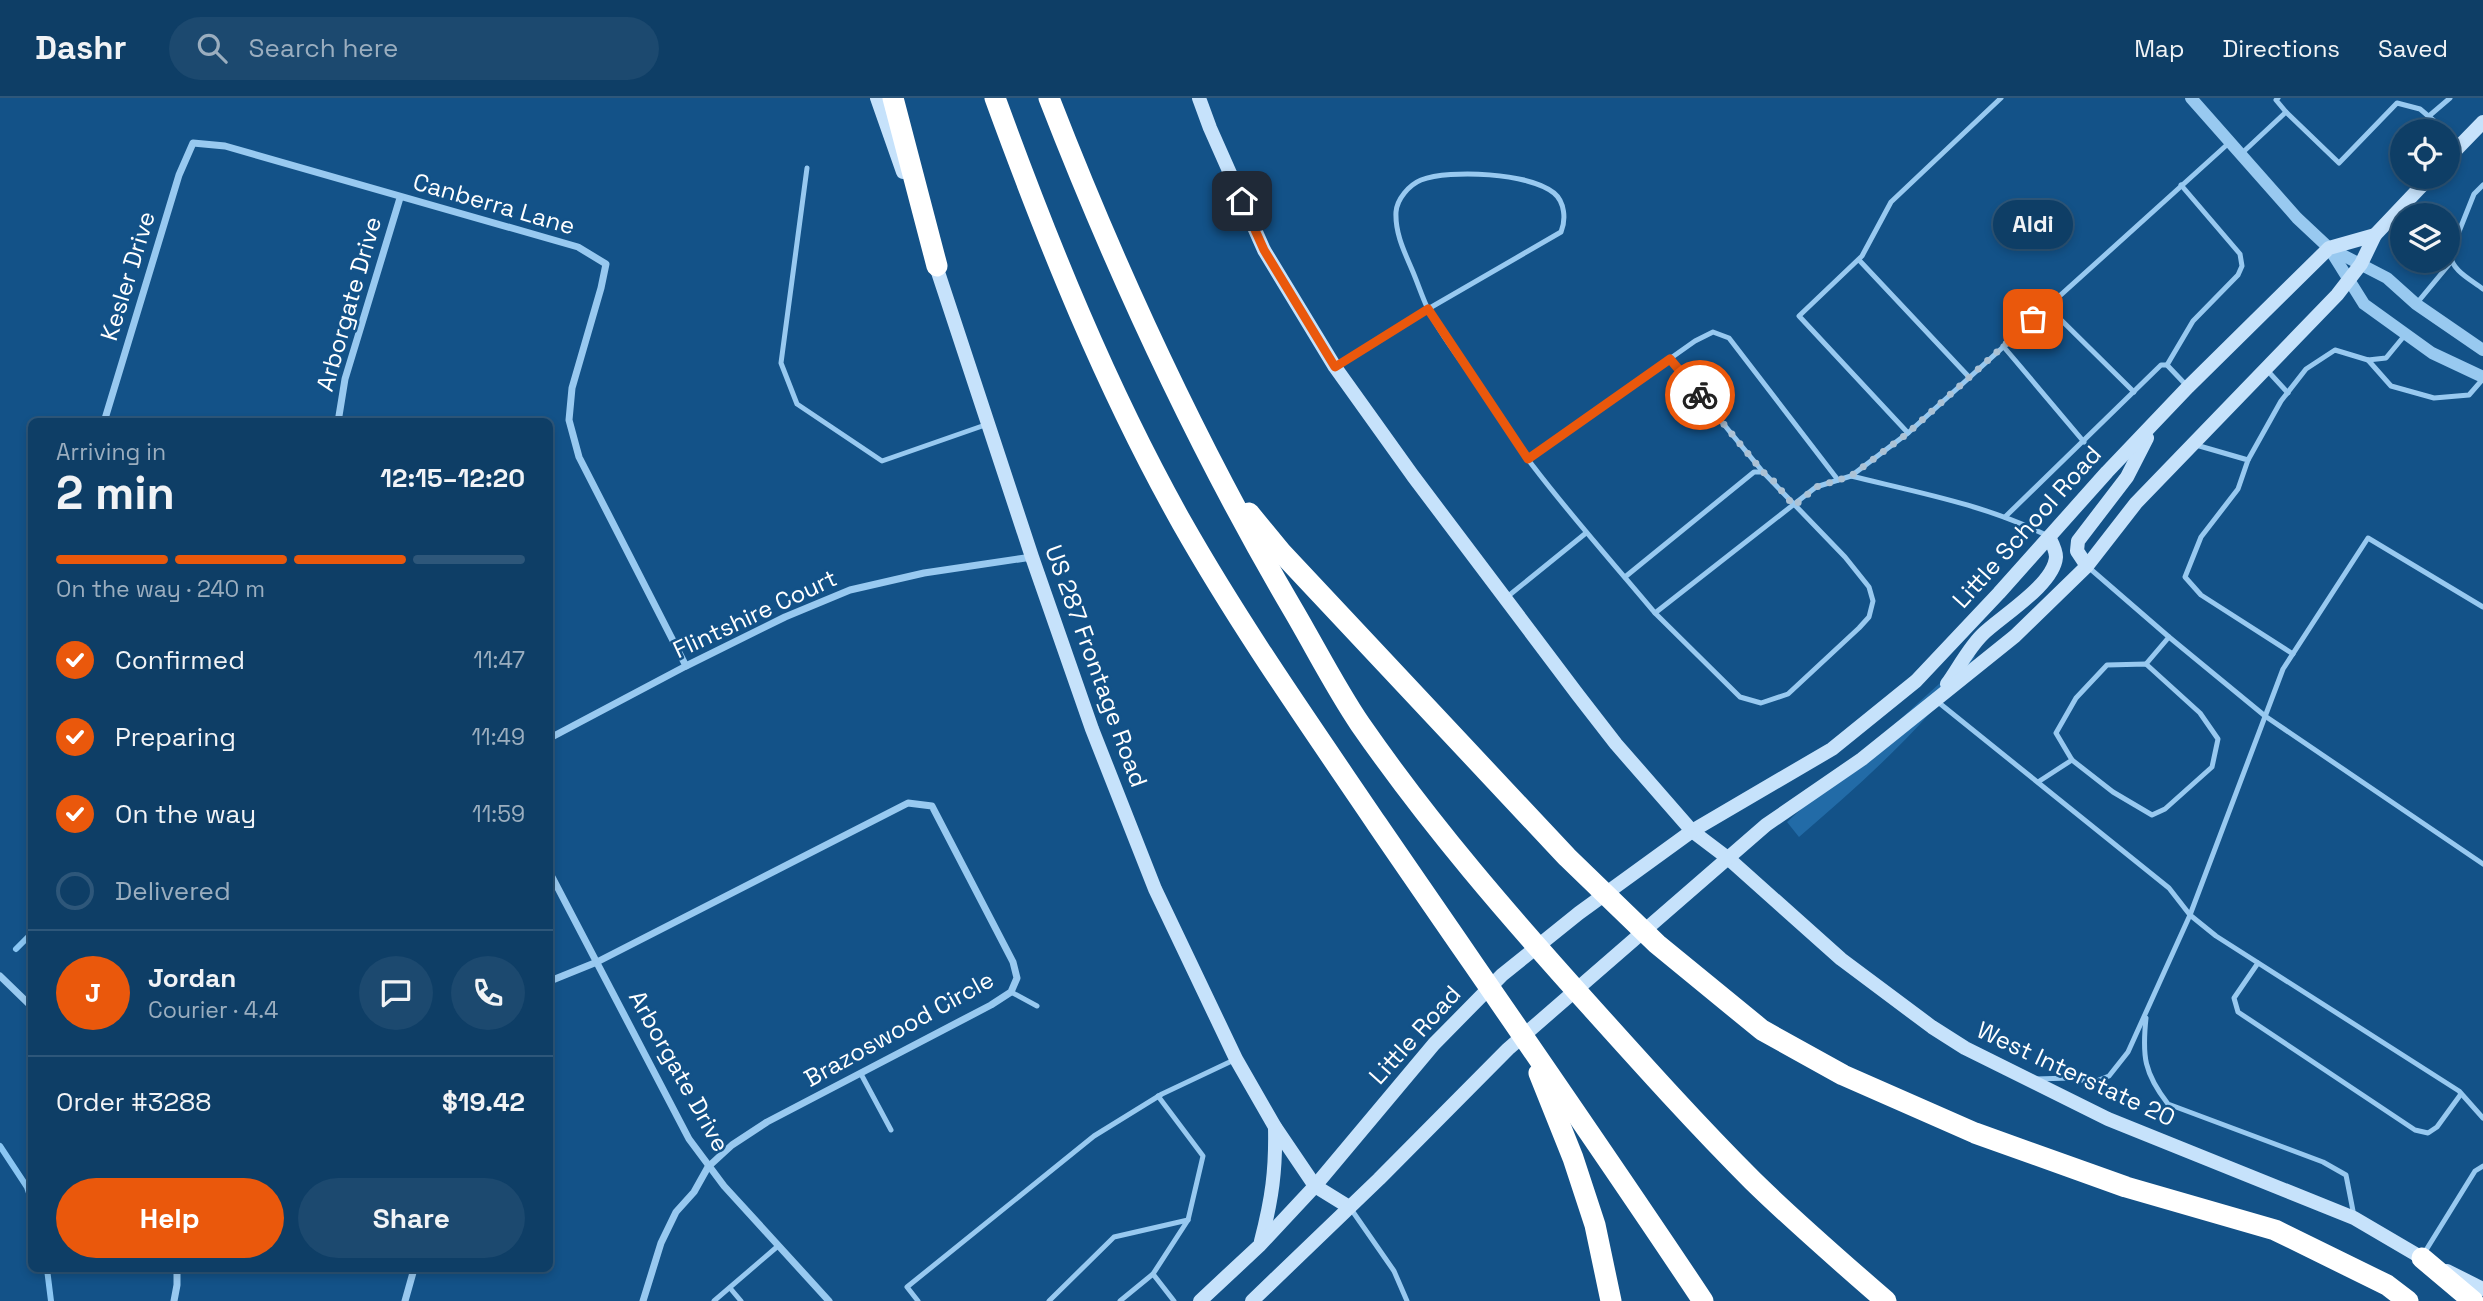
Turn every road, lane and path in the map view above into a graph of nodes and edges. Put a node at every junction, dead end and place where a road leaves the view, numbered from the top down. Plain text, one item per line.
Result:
1 (877, 98) edge
2 (893, 98) edge
3 (995, 98) edge
4 (1049, 98) edge
5 (1199, 98) edge
6 (2001, 98) edge
7 (2191, 98) edge
8 (2278, 98) edge
9 (2450, 98) edge
10 (2286, 112) junction
11 (2429, 116) junction
12 (2432, 119) edge
13 (2483, 122) edge
14 (2230, 142) junction
15 (192, 143) joint
16 (2461, 145) edge
17 (2241, 154) junction
18 (807, 168) dead end
19 (2181, 185) junction
20 (2483, 186) edge
21 (2418, 189) edge
22 (400, 198) junction
23 (2460, 227) edge
24 (2375, 234) junction
25 (2329, 248) junction
26 (1859, 260) junction
27 (2361, 264) junction
28 (937, 266) junction
29 (2442, 273) edge
30 (2460, 273) edge
31 (2350, 281) junction
32 (2483, 289) edge
33 (2416, 304) junction
34 (2048, 306) junction
35 (1428, 309) junction
36 (2405, 335) junction
37 (2003, 346) junction
38 (2483, 350) edge
39 (1670, 359) junction
40 (2368, 360) junction
41 (2167, 365) junction
42 (1335, 367) junction
43 (2266, 369) junction
44 (1969, 377) junction
45 (2483, 378) edge
46 (2188, 387) junction
47 (2134, 392) junction
48 (2288, 393) junction
49 (105, 418) edge
50 (339, 418) edge
51 (988, 424) junction
52 (2154, 425) junction
53 (1908, 433) junction
54 (2084, 442) junction
55 (2193, 444) junction
56 (1528, 459) junction
57 (2248, 460) junction
58 (1763, 472) junction
59 (1218, 475) junction
60 (1851, 476) junction
61 (1838, 480) junction
62 (1794, 506) junction
63 (2005, 517) junction
64 (1586, 533) junction
65 (2049, 537) junction
66 (1032, 557) junction
67 (2087, 566) junction
68 (1625, 577) junction
69 (1505, 598) junction
70 (2483, 607) edge
71 (1654, 612) junction
72 (2169, 637) junction
73 (2293, 654) junction
74 (2146, 664) junction
75 (686, 666) junction
76 (1936, 700) junction
77 (2265, 716) junction
78 (553, 736) edge
79 (2072, 760) junction
80 (2038, 782) junction
81 (1692, 831) junction
82 (1729, 859) junction
83 (2483, 864) edge
84 (553, 879) edge
85 (2190, 915) junction
86 (597, 962) junction
87 (2258, 963) junction
88 (0, 976) edge
89 (553, 980) edge
90 (1011, 992) junction
91 (28, 1003) edge
92 (1037, 1006) dead end
93 (2147, 1011) junction
94 (1525, 1039) junction
95 (1236, 1059) junction
96 (861, 1074) junction
97 (2023, 1079) junction
98 (2461, 1094) junction
99 (1158, 1096) junction
100 (2483, 1118) edge
101 (1275, 1127) junction
102 (891, 1130) dead end
103 (2483, 1166) edge
104 (708, 1167) junction
105 (1315, 1186) junction
106 (1349, 1207) junction
107 (2354, 1218) junction
108 (1188, 1220) junction
109 (1259, 1245) junction
110 (778, 1246) junction
111 (2422, 1258) junction
112 (177, 1272) edge
113 (413, 1272) edge
114 (1153, 1274) junction
115 (730, 1287) junction
116 (2483, 1289) edge
117 (174, 1301) edge
118 (405, 1301) edge
119 (643, 1301) edge
120 (714, 1301) edge
121 (741, 1301) edge
122 (829, 1301) edge
123 (918, 1301) edge
124 (1049, 1301) edge
125 (1120, 1301) edge
126 (1174, 1301) edge
127 (1200, 1301) edge
128 (1252, 1301) edge
129 (1407, 1301) edge
130 (1611, 1301) edge
131 (1703, 1301) edge
132 (1886, 1301) edge
133 (2408, 1301) edge
134 (2473, 1301) edge

1 - 28 main road, US 287 Frontage Road
2 - 28 highway
3 - 94 highway
4 - 59 highway
5 - 42 main road
6 - 26 lane
7 - 14 street
8 - 10 lane
9 - 11 lane
10 - 11 lane
10 - 17 lane
11 - 12 lane
13 - 16 main road
14 - 17 street
14 - 19 lane
15 - 22 street, Canberra Lane
15 - 49 street, Kesler Drive
17 - 25 street
18 - 51 lane
19 - 34 lane
19 - 41 lane
20 - 23 lane
21 - 24 main road, Little School Road
22 - 50 street, Arborgate Drive
22 - 75 street, Canberra Lane
24 - 25 main road, Little School Road
24 - 27 main road, Little School Road
25 - 27 street
25 - 31 street
25 - 46 main road, Little School Road
26 - 44 lane
26 - 53 lane
27 - 31 main road, Little School Road
27 - 33 street
28 - 51 main road, US 287 Frontage Road
29 - 33 lane
30 - 32 lane
31 - 36 street
31 - 43 main road, Little School Road
33 - 38 street
34 - 37 lane
34 - 47 lane
35 - 35 lane
35 - 42 lane
35 - 56 lane
36 - 40 lane
36 - 45 street
37 - 44 lane
37 - 54 lane
39 - 56 lane
39 - 58 lane
39 - 61 lane
40 - 45 lane
40 - 48 lane
41 - 46 lane
41 - 47 lane
42 - 69 main road
43 - 48 lane
43 - 55 main road, Little School Road
44 - 53 lane
46 - 52 main road, Little School Road
47 - 54 lane
48 - 57 lane
51 - 66 main road, US 287 Frontage Road
52 - 65 main road, Little School Road
52 - 67 main road
53 - 60 lane
54 - 63 lane
55 - 57 lane
55 - 67 main road, Little School Road
56 - 64 lane
57 - 73 lane
58 - 62 lane
58 - 68 lane
59 - 132 highway
59 - 133 highway
60 - 61 lane
60 - 63 lane
61 - 62 lane
62 - 71 lane
62 - 71 lane
63 - 65 lane
64 - 68 lane
64 - 69 lane
65 - 76 main road
65 - 81 main road, Little School Road
66 - 75 street, Flintshire Court
66 - 95 main road, US 287 Frontage Road
67 - 72 lane
67 - 76 main road, Little School Road
68 - 71 lane
69 - 81 main road
70 - 73 lane
72 - 74 lane
72 - 77 lane
73 - 77 lane
74 - 79 lane
74 - 79 lane
75 - 78 street, Flintshire Court
76 - 80 lane
76 - 82 main road, Little School Road
77 - 83 lane
77 - 85 lane
79 - 80 lane
80 - 85 lane
81 - 82 main road, West Interstate 20
81 - 105 main road, Little Road
82 - 97 main road, West Interstate 20
82 - 106 main road
84 - 86 street, Arborgate Drive
85 - 87 lane
85 - 93 lane
86 - 89 street
86 - 90 street, Brazoswood Circle
86 - 104 street, Arborgate Drive
87 - 98 lane
87 - 98 lane
88 - 91 street
90 - 92 lane
90 - 96 street, Brazoswood Circle
93 - 97 lane
93 - 107 lane
94 - 130 highway
94 - 131 highway
95 - 99 lane
95 - 101 main road, US 287 Frontage Road
96 - 102 lane
96 - 104 street, Brazoswood Circle
97 - 107 main road, West Interstate 20
98 - 100 lane
99 - 108 lane
99 - 123 lane
101 - 105 main road, US 287 Frontage Road
101 - 109 main road
103 - 111 lane
104 - 110 street, Arborgate Drive
104 - 119 street, Brazoswood Circle
105 - 106 main road, US 287 Frontage Road
105 - 109 main road, Little Road
106 - 128 main road
106 - 129 lane
107 - 111 main road, West Interstate 20
108 - 114 lane
108 - 124 lane
109 - 127 main road, Little Road
110 - 115 lane
110 - 122 street, Arborgate Drive
111 - 116 main road, West Interstate 20
111 - 134 highway
112 - 117 street
113 - 118 street
114 - 125 lane
114 - 126 lane
115 - 120 lane
115 - 121 lane

